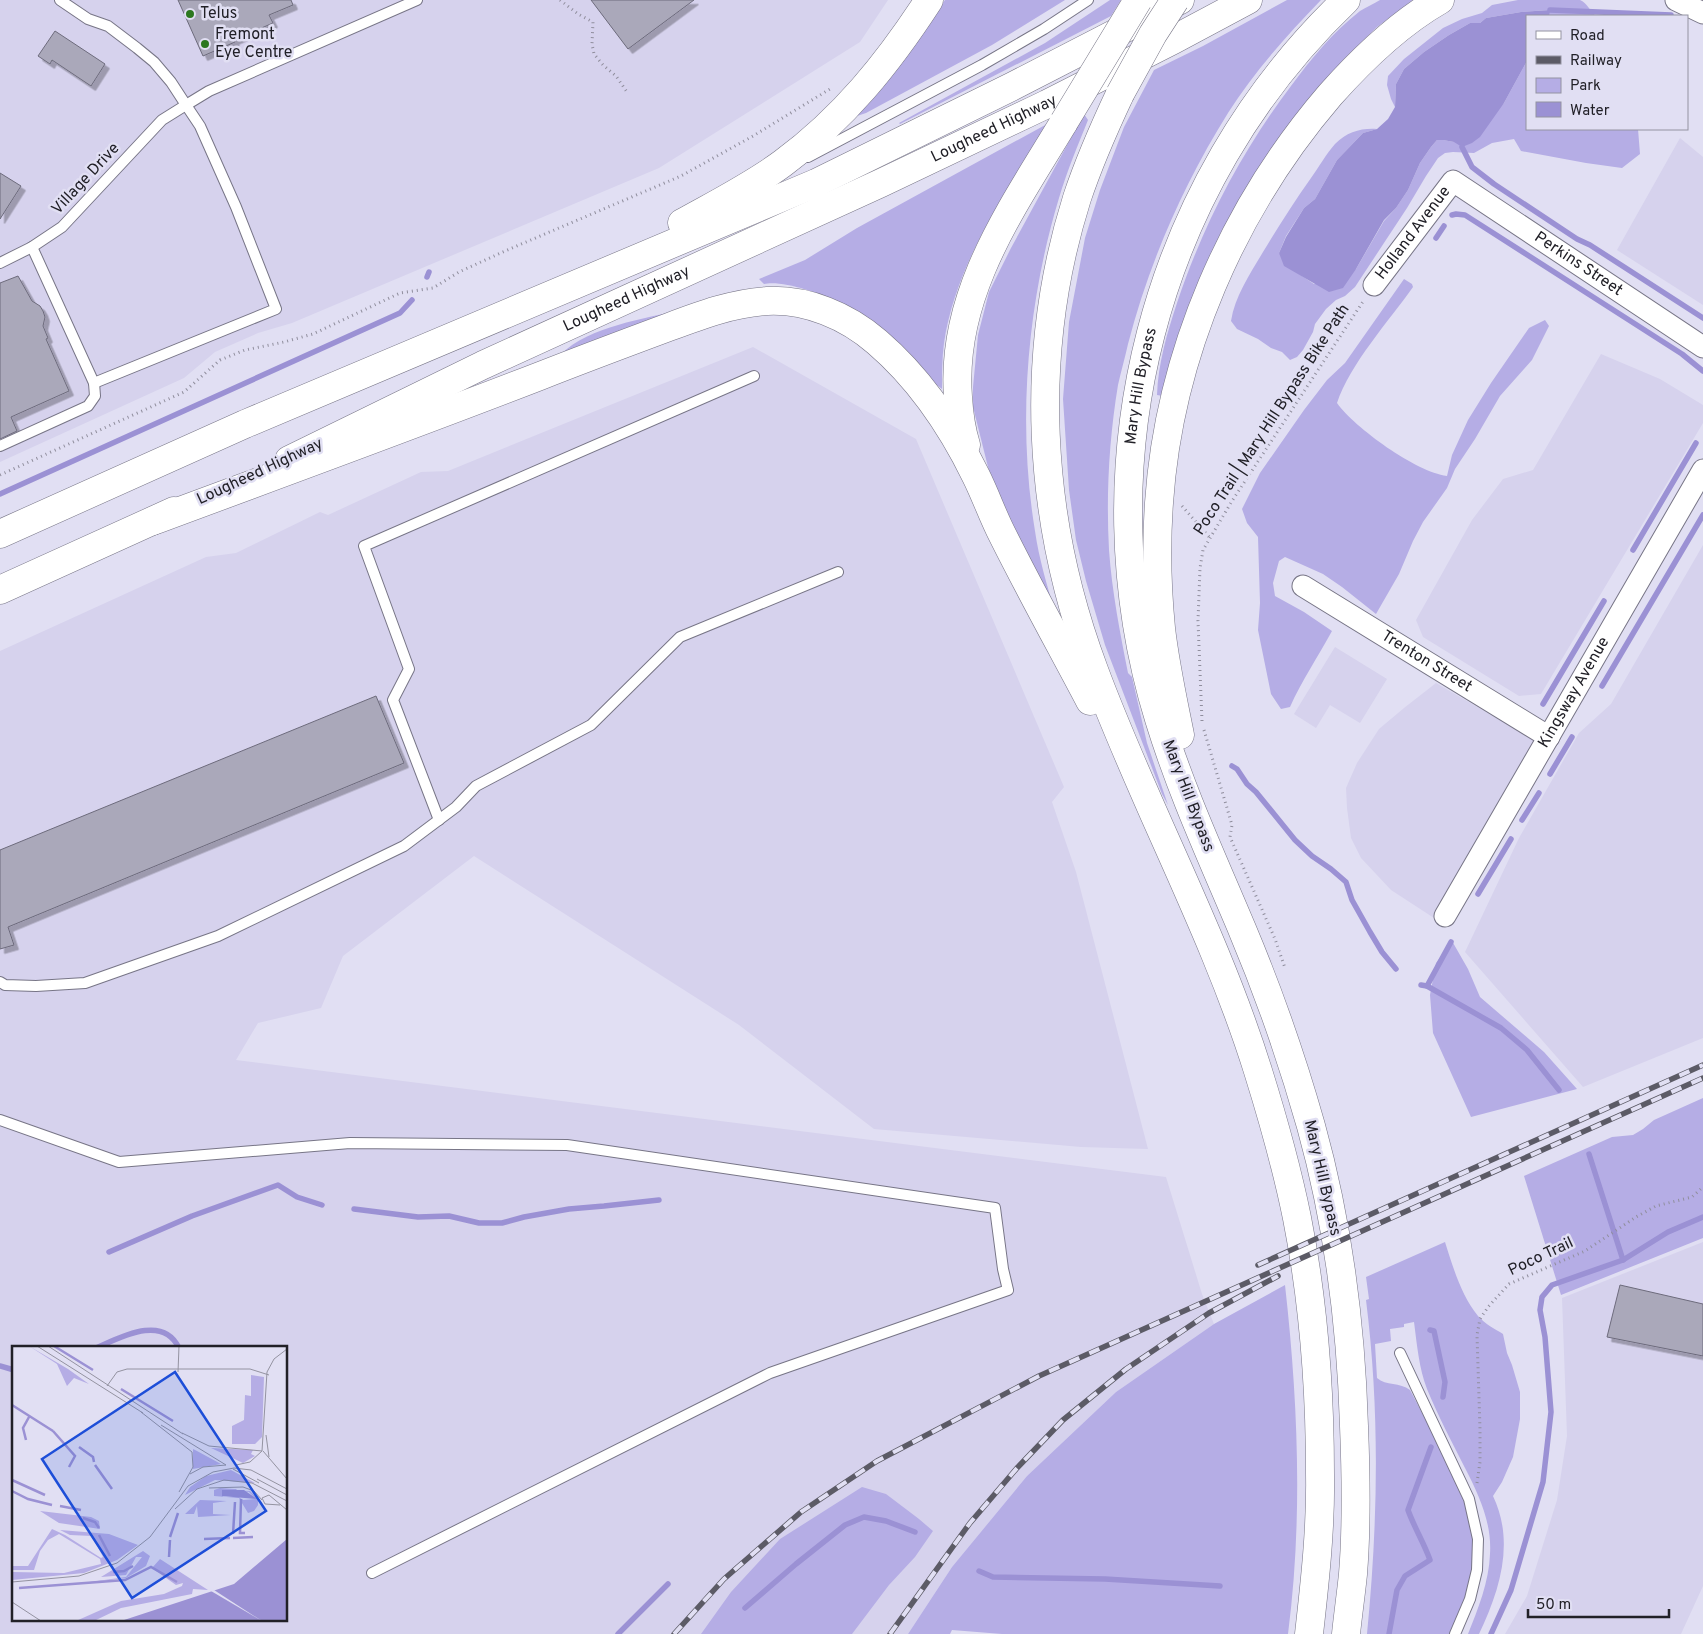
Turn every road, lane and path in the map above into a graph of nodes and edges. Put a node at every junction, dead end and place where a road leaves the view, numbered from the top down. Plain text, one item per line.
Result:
1 (60, 0) edge
2 (417, 0) edge
3 (560, 0) edge
4 (929, 0) edge
5 (1088, 0) edge
6 (1138, 0) edge
7 (1175, 0) edge
8 (1180, 0) edge
9 (1248, 0) edge
10 (1346, 0) edge
11 (1440, 0) edge
12 (1676, 0) edge
13 (1695, 0) edge
14 (1703, 8) edge
15 (1703, 13) edge
16 (837, 84) dead end
17 (627, 92) dead end
18 (186, 105) junction
19 (1453, 181) joint
20 (673, 228) junction
21 (32, 247) junction
22 (0, 262) edge
23 (1374, 285) joint
24 (1703, 347) edge
25 (416, 353) junction
26 (754, 376) dead end
27 (94, 383) junction
28 (0, 446) edge
29 (1703, 470) edge
30 (0, 475) edge
31 (977, 478) junction
32 (1162, 482) junction
33 (153, 521) junction
34 (0, 534) edge
35 (1210, 538) junction
36 (838, 572) dead end
37 (1304, 586) dead end
38 (0, 590) edge
39 (1549, 737) junction
40 (439, 820) junction
41 (1160, 827) junction
42 (1199, 830) junction
43 (1230, 837) dead end
44 (1445, 916) dead end
45 (0, 982) edge
46 (0, 1120) edge
47 (1703, 1187) edge
48 (1400, 1353) dead end
49 (1469, 1499) junction
50 (372, 1573) dead end
51 (1309, 1634) edge
52 (1346, 1634) edge
53 (1455, 1634) edge

1 - 18 lane
2 - 18 lane, Village Drive
3 - 17 path
4 - 20 main road
5 - 20 lane
6 - 31 main road, bridge
7 - 41 main road, Mary Hill Bypass, bridge
8 - 25 main road, Lougheed Highway
9 - 33 main road, Lougheed Highway
10 - 42 main road, Mary Hill Bypass
11 - 32 main road
12 - 15 street
13 - 14 street
16 - 30 path
18 - 21 lane, Village Drive
18 - 27 lane
19 - 23 street, Holland Avenue
19 - 24 street, Perkins Street
20 - 25 main road
21 - 22 lane, Village Drive
21 - 27 lane
23 - 35 path, Poco Trail | Mary Hill Bypass Bike Path
25 - 34 main road, Lougheed Highway
26 - 40 lane
27 - 28 lane
29 - 39 street, Kingsway Avenue
31 - 33 main road
31 - 41 main road
32 - 35 path
32 - 42 main road
33 - 38 main road, Lougheed Highway
35 - 43 path, Poco Trail | Mary Hill Bypass Bike Path
36 - 40 lane
37 - 39 street, Trenton Street
39 - 44 street, Kingsway Avenue
40 - 45 lane
41 - 51 main road, Mary Hill Bypass
42 - 52 main road, Mary Hill Bypass
46 - 50 lane
47 - 49 path, Poco Trail
48 - 49 lane
49 - 53 lane

